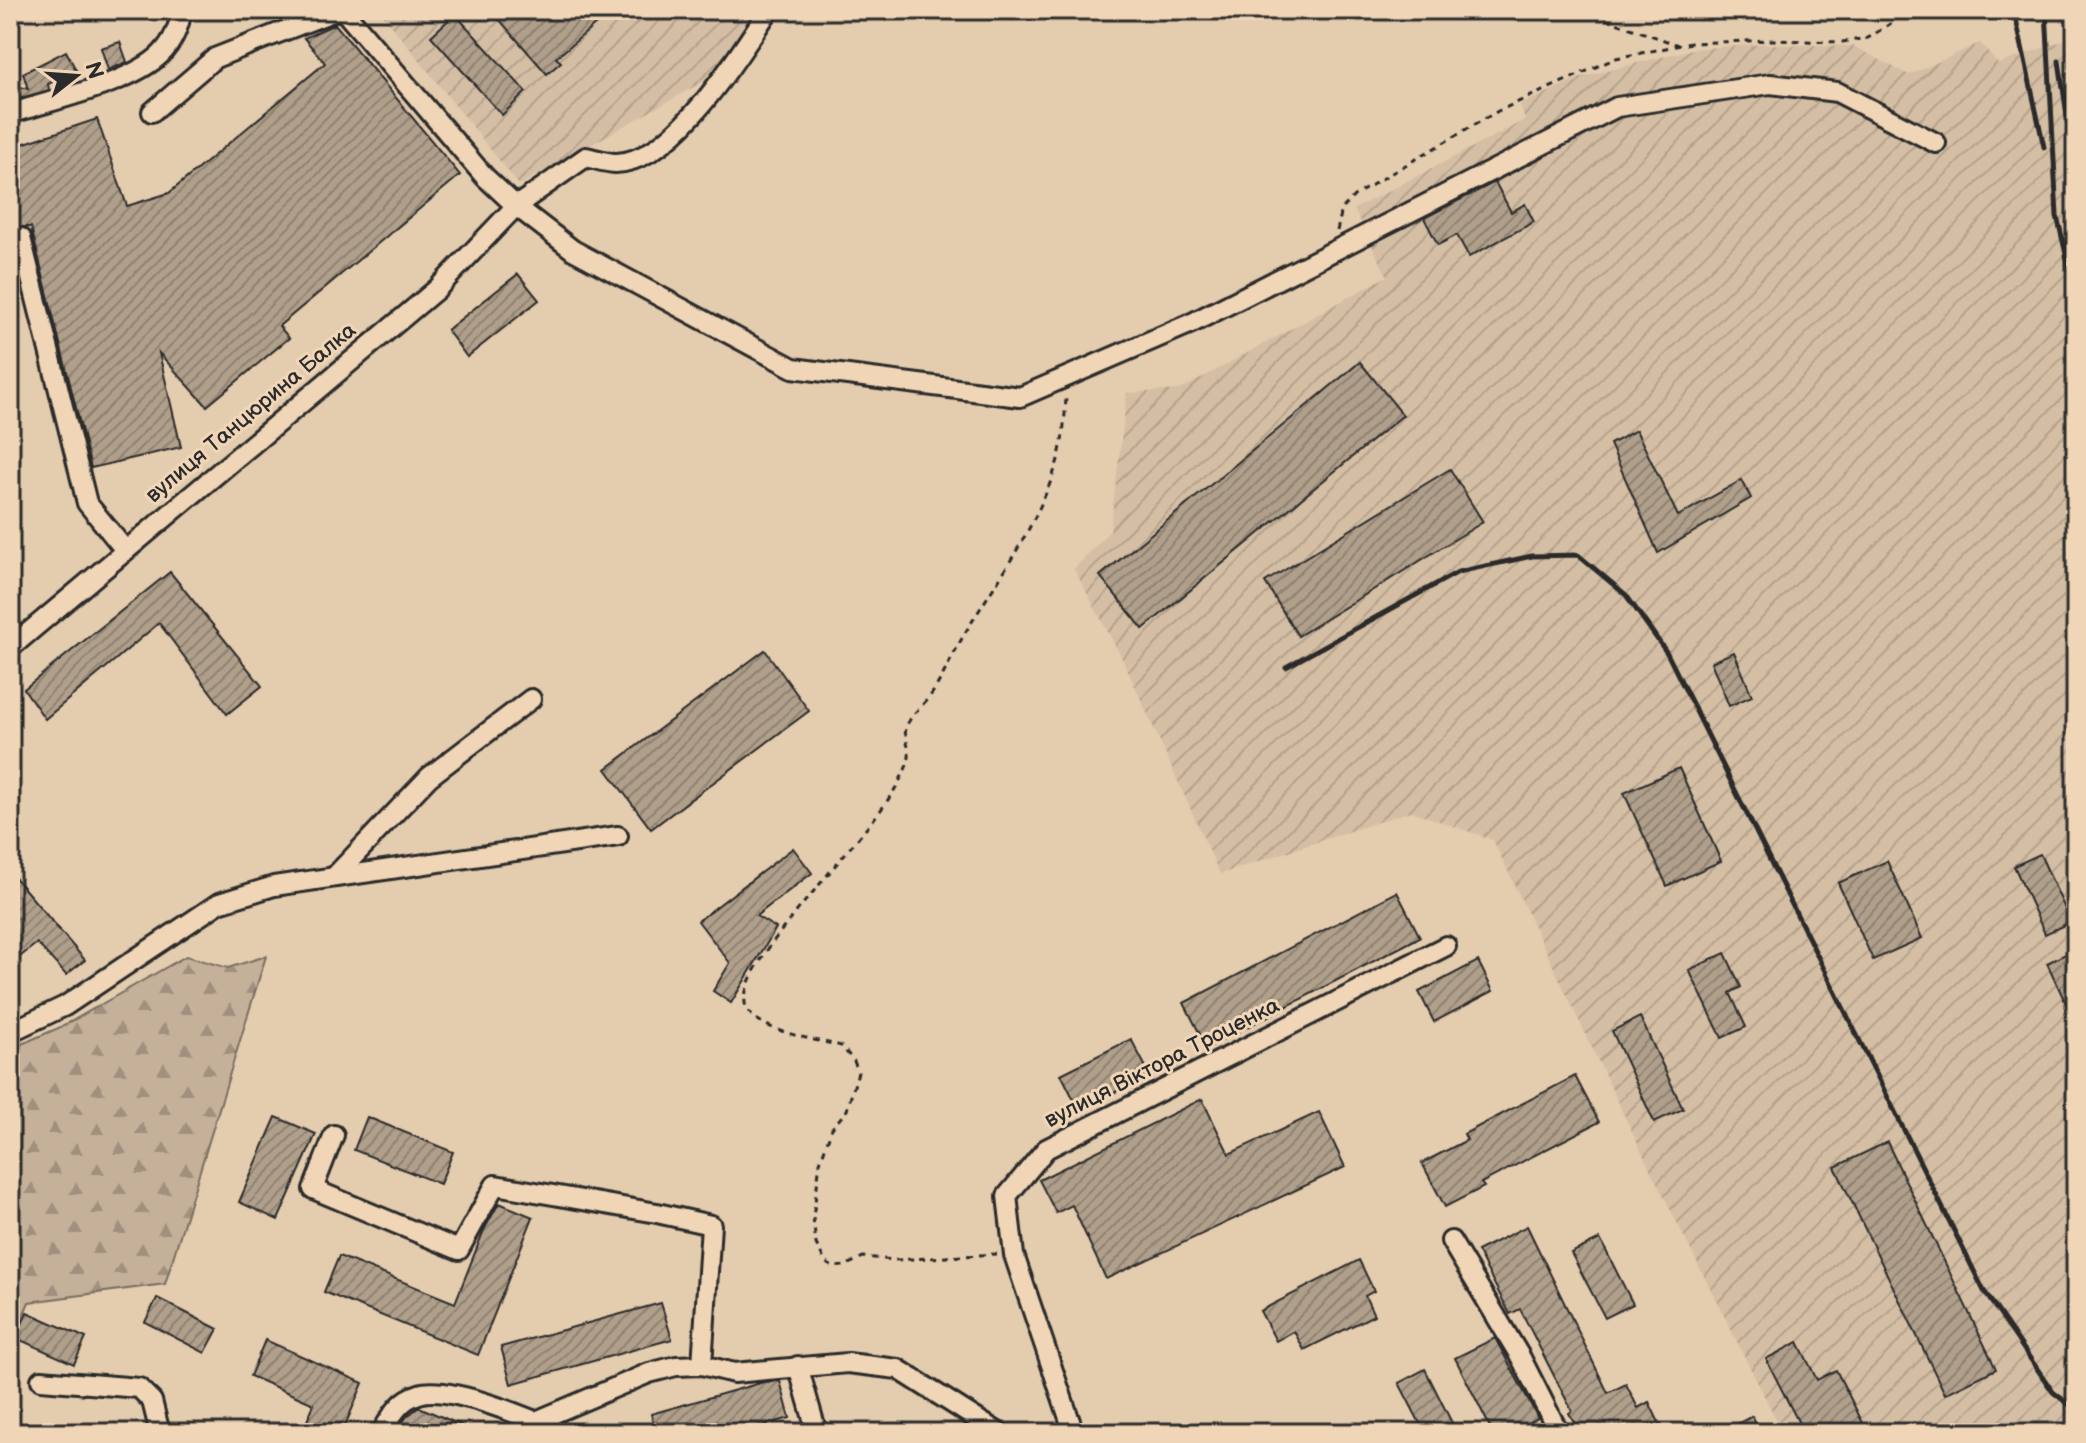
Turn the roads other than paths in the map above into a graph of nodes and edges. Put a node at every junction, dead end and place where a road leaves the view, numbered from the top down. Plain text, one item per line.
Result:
1 (182, 10) edge
2 (340, 10) edge
3 (769, 10) edge
4 (152, 112) dead end
5 (10, 114) edge
6 (1936, 143) dead end
7 (516, 206) junction
8 (21, 238) dead end
9 (125, 550) junction
10 (10, 648) edge
11 (531, 699) dead end
12 (618, 836) dead end
13 (334, 877) junction
14 (1446, 946) dead end
15 (10, 1032) edge
16 (334, 1135) dead end
17 (1451, 1241) dead end
18 (702, 1365) junction
19 (798, 1366) junction
20 (41, 1380) dead end
21 (536, 1421) junction
22 (160, 1433) edge
23 (381, 1433) edge
24 (561, 1433) edge
25 (817, 1433) edge
26 (999, 1433) edge
27 (1074, 1433) edge
28 (1559, 1433) edge

1 - 5 street
2 - 4 street
2 - 7 street
3 - 7 street, вулиця Танцюрина Балка
6 - 7 street
7 - 9 street, вулиця Танцюрина Балка
8 - 9 street
9 - 10 street, вулиця Танцюрина Балка
11 - 13 street
12 - 13 street
13 - 15 street
14 - 27 street, вулиця Віктора Троценка
16 - 18 street
17 - 28 street
18 - 19 street
18 - 21 street
19 - 25 street
19 - 26 street
20 - 22 street
21 - 23 street
21 - 24 street

